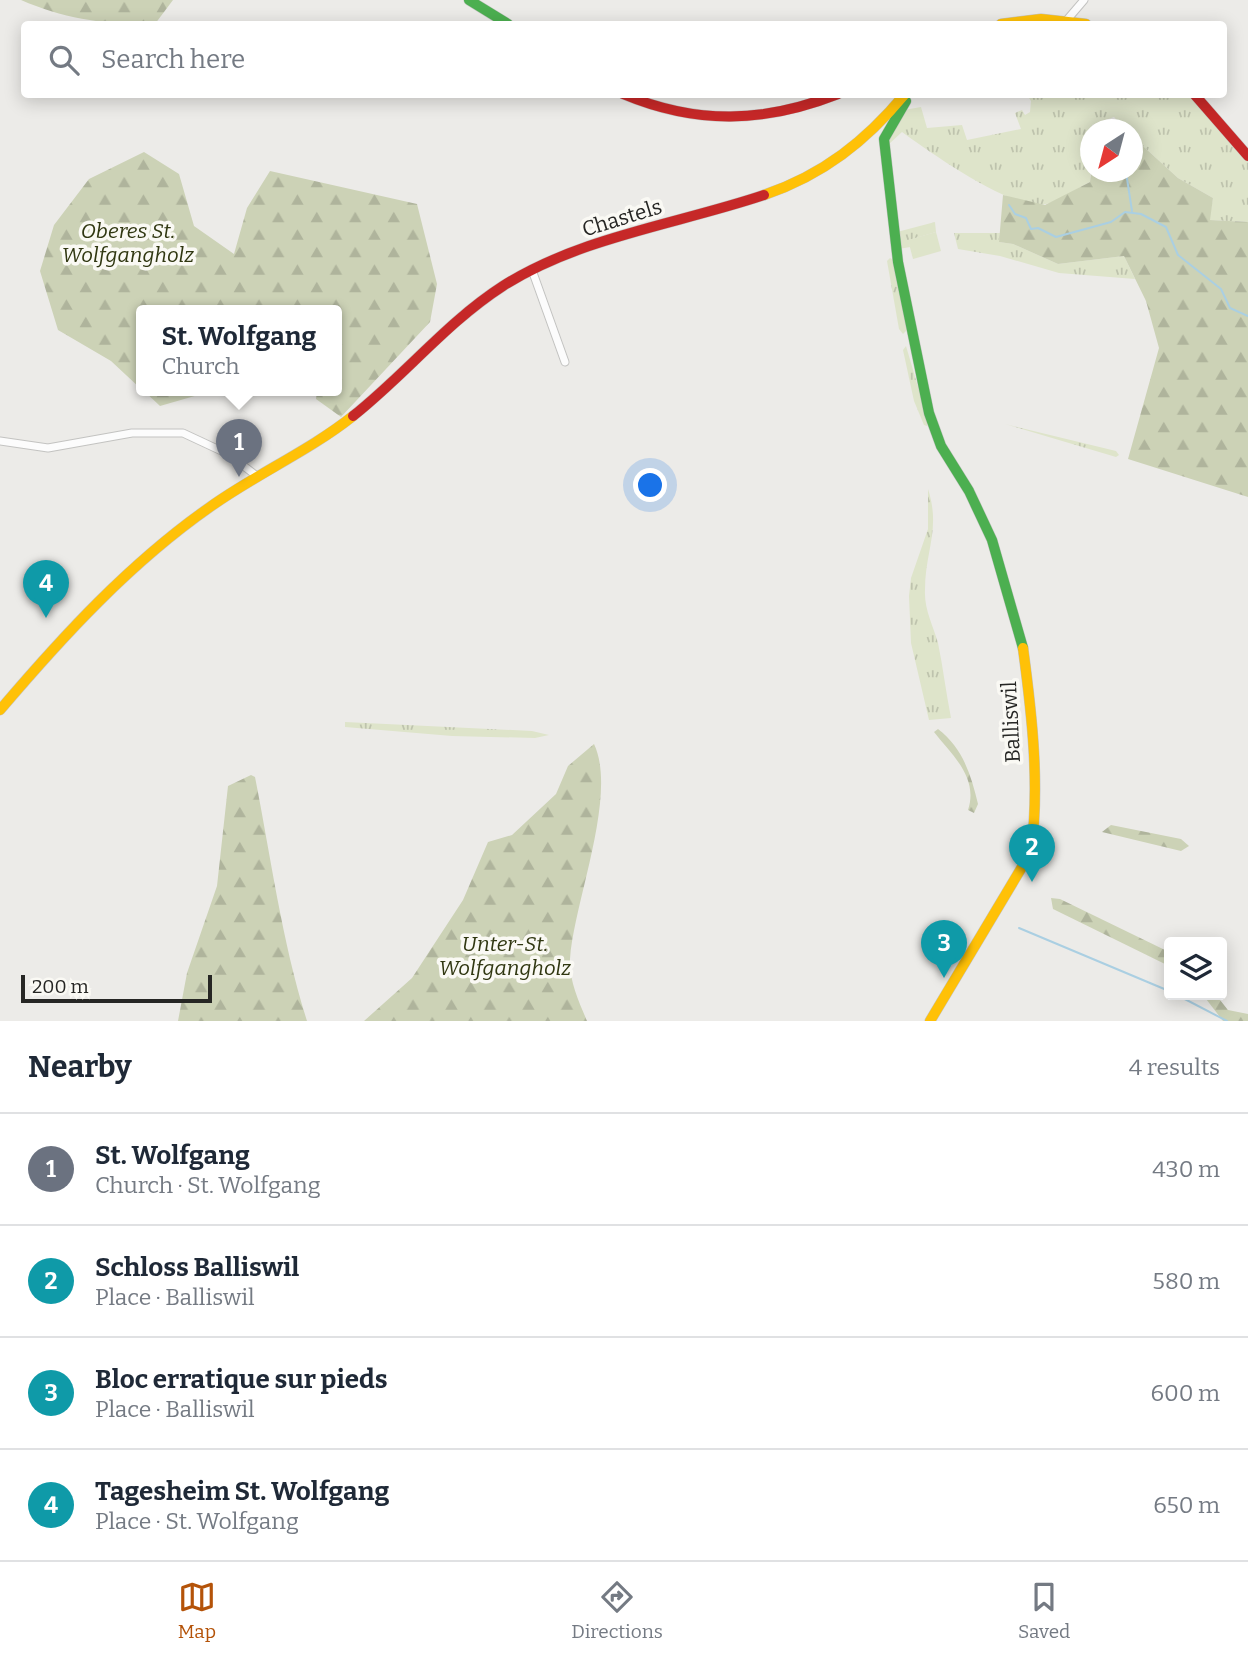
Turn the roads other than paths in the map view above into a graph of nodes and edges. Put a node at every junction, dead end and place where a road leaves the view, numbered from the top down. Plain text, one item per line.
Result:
1 (469, 0) edge
2 (1084, 0) edge
3 (503, 21) edge
4 (1020, 21) edge
5 (1066, 21) joint
6 (635, 98) edge
7 (828, 98) edge
8 (903, 98) edge
9 (905, 98) edge
10 (1197, 98) edge
11 (1248, 156) edge
12 (532, 270) junction
13 (565, 362) dead end
14 (929, 414) joint
15 (173, 426) dead end
16 (183, 433) junction
17 (0, 441) edge
18 (258, 477) junction
19 (0, 710) edge
20 (930, 1021) edge

1 - 3 main road
2 - 5 street
4 - 5 main road
6 - 7 main road
8 - 12 main road, Chastels
9 - 14 main road, Chastels
10 - 11 main road
12 - 13 street
12 - 18 main road, Chastels
14 - 20 main road, Balliswil
15 - 16 street
16 - 17 street
16 - 18 street
18 - 19 main road, Chastels

